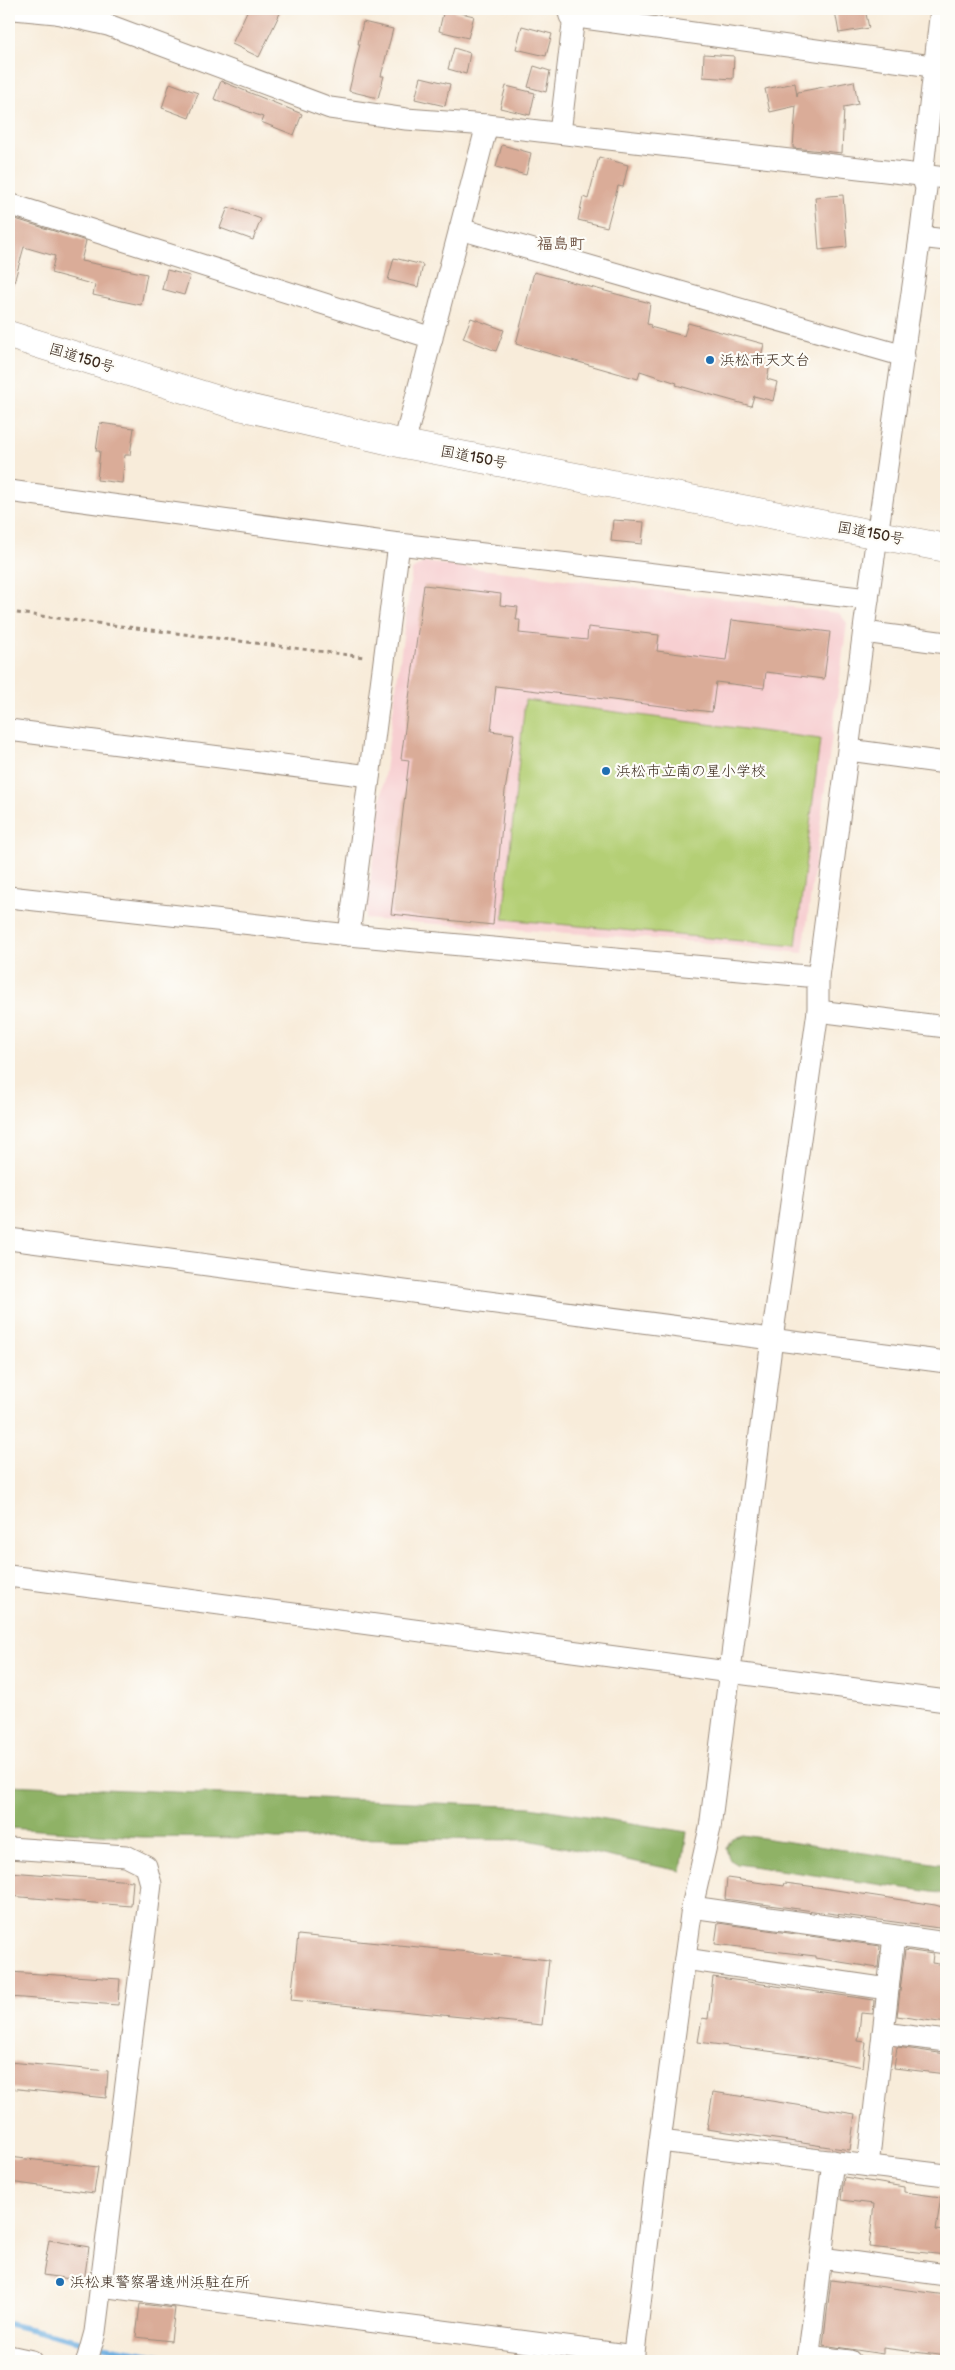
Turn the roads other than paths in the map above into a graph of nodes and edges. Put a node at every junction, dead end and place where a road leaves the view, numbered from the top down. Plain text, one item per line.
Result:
1 (14, 9) edge
2 (941, 9) edge
3 (571, 14) edge
4 (939, 67) edge
5 (487, 125) junction
6 (560, 133) junction
7 (922, 176) junction
8 (946, 178) edge
9 (9, 204) edge
10 (460, 229) junction
11 (920, 237) junction
12 (946, 240) edge
13 (9, 335) edge
14 (432, 338) junction
15 (904, 356) junction
16 (404, 444) junction
17 (9, 491) edge
18 (879, 535) junction
19 (399, 544) junction
20 (946, 548) edge
21 (868, 599) junction
22 (864, 632) junction
23 (946, 643) edge
24 (9, 730) edge
25 (848, 750) junction
26 (946, 763) edge
27 (370, 776) junction
28 (9, 897) edge
29 (349, 935) junction
30 (818, 977) junction
31 (818, 1011) junction
32 (946, 1027) edge
33 (9, 1239) edge
34 (772, 1339) junction
35 (946, 1362) edge
36 (9, 1576) edge
37 (729, 1672) junction
38 (946, 1701) edge
39 (9, 1848) edge
40 (692, 1907) junction
41 (894, 1936) junction
42 (946, 1943) edge
43 (685, 1960) junction
44 (888, 1989) junction
45 (883, 2033) junction
46 (946, 2041) edge
47 (660, 2141) junction
48 (833, 2162) junction
49 (868, 2166) junction
50 (946, 2175) edge
51 (821, 2258) junction
52 (946, 2274) edge
53 (101, 2286) junction
54 (634, 2359) edge
55 (808, 2359) edge
56 (86, 2361) edge
57 (850, 2361) edge

1 - 5 street
2 - 4 street
3 - 4 street
3 - 6 street
4 - 7 street
5 - 6 street
5 - 10 street
6 - 7 street
7 - 8 street
7 - 11 street
9 - 14 street
10 - 14 street
10 - 15 street
11 - 12 street
11 - 15 street
13 - 16 highway, 国道150号
14 - 16 street
15 - 18 street
16 - 18 highway, 国道150号
17 - 19 street
18 - 20 highway, 国道150号
18 - 21 street
19 - 21 street
19 - 27 street
21 - 22 street
22 - 23 street
22 - 25 street
24 - 27 street
25 - 26 street
25 - 30 street
27 - 29 street
28 - 29 street
29 - 30 street
30 - 31 street
31 - 32 street
31 - 34 street
33 - 34 street
34 - 35 street
34 - 37 street
36 - 37 street
37 - 38 street
37 - 40 street
39 - 53 street
40 - 41 street
40 - 43 street
41 - 42 street
41 - 44 street
43 - 44 street
43 - 47 street
44 - 45 street
45 - 46 street
45 - 49 street
47 - 48 street
47 - 54 street
48 - 49 street
48 - 51 street
49 - 50 street
51 - 52 street
51 - 55 street
53 - 54 street
53 - 56 street
55 - 57 street

